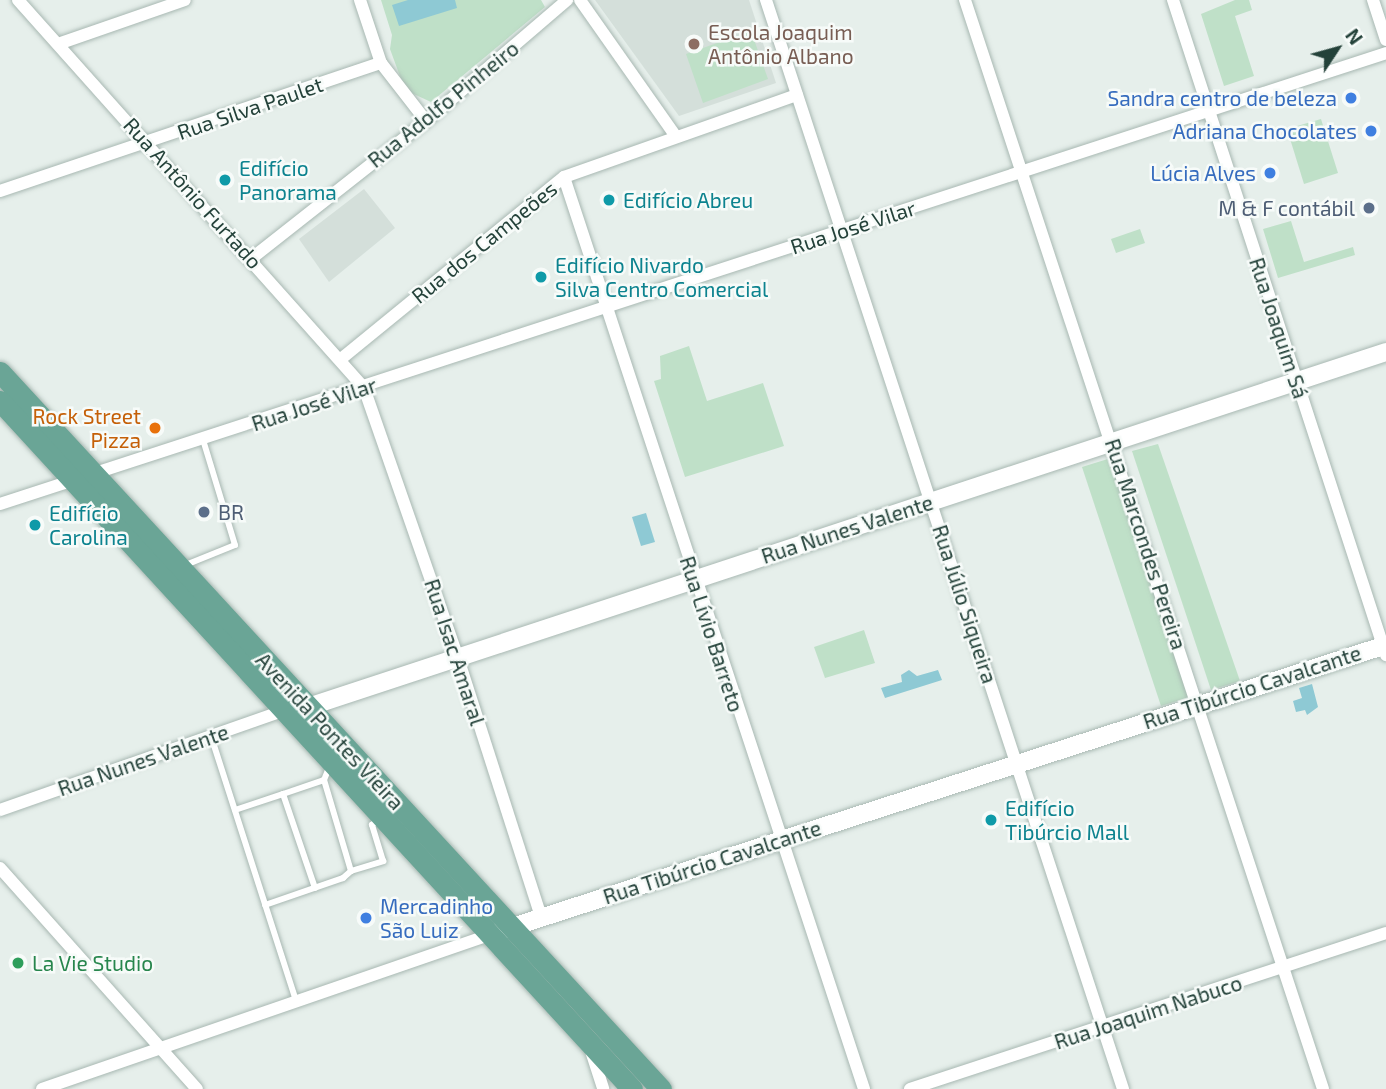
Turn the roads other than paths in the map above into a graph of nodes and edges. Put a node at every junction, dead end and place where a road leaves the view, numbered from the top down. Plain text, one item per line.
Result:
1 (18, 0) edge
2 (185, 0) edge
3 (360, 0) edge
4 (568, 0) edge
5 (580, 0) edge
6 (766, 0) edge
7 (965, 0) edge
8 (1173, 0) edge
9 (1373, 0) edge
10 (1386, 40) edge
11 (58, 44) junction
12 (1386, 53) edge
13 (381, 63) junction
14 (797, 95) junction
15 (1210, 110) junction
16 (426, 121) junction
17 (675, 135) junction
18 (148, 143) junction
19 (1021, 172) junction
20 (564, 177) junction
21 (0, 191) edge
22 (841, 232) junction
23 (252, 258) junction
24 (608, 305) junction
25 (1386, 352) edge
26 (342, 358) junction
27 (0, 372) edge
28 (1295, 381) junction
29 (364, 388) junction
30 (0, 401) edge
31 (203, 440) junction
32 (1113, 443) junction
33 (84, 478) junction
34 (932, 502) junction
35 (0, 504) edge
36 (180, 568) junction
37 (693, 579) junction
38 (1385, 648) edge
39 (457, 655) junction
40 (1198, 704) junction
41 (308, 707) junction
42 (285, 710) junction
43 (211, 736) junction
44 (1016, 763) junction
45 (328, 771) junction
46 (283, 794) junction
47 (0, 810) edge
48 (235, 810) junction
49 (381, 816) junction
50 (780, 839) junction
51 (0, 868) edge
52 (351, 871) junction
53 (315, 888) junction
54 (265, 905) junction
55 (541, 917) junction
56 (511, 927) junction
57 (1386, 933) edge
58 (490, 935) junction
59 (1282, 968) junction
60 (297, 1003) junction
61 (1103, 1027) junction
62 (587, 1041) junction
63 (162, 1048) junction
64 (42, 1089) edge
65 (197, 1089) edge
66 (603, 1089) edge
67 (632, 1089) edge
68 (661, 1089) edge
69 (864, 1089) edge
70 (910, 1089) edge
71 (1123, 1089) edge
72 (1323, 1089) edge

1 - 11 street, Rua Antônio Furtado
2 - 11 street
3 - 13 street
4 - 16 street, Rua Adolfo Pinheiro
5 - 17 street
6 - 14 street, Rua Júlio Siqueira
7 - 19 street, Rua Marcondes Pereira
8 - 15 street, Rua Joaquim Sá
9 - 10 street
11 - 18 street, Rua Antônio Furtado
12 - 15 street, Rua José Vilar
13 - 16 street
13 - 18 street, Rua Silva Paulet
14 - 17 street, Rua dos Campeões
14 - 22 street, Rua Júlio Siqueira
15 - 19 street, Rua José Vilar
15 - 28 street, Rua Joaquim Sá
16 - 23 street, Rua Adolfo Pinheiro
17 - 20 street, Rua dos Campeões
18 - 21 street, Rua Silva Paulet
18 - 23 street, Rua Antônio Furtado
19 - 22 street, Rua José Vilar
19 - 32 street, Rua Marcondes Pereira
20 - 24 street, Rua Lívio Barreto
20 - 26 street, Rua dos Campeões
22 - 24 street, Rua José Vilar
22 - 34 street, Rua Júlio Siqueira
23 - 26 street, Rua Antônio Furtado
24 - 29 street, Rua José Vilar
24 - 37 street, Rua Lívio Barreto
25 - 28 street, Rua Nunes Valente
26 - 29 street, Rua Antônio Furtado
27 - 33 main road, Avenida Pontes Vieira
28 - 32 street, Rua Nunes Valente
28 - 38 street, Rua Joaquim Sá
29 - 31 street, Rua José Vilar
29 - 39 street, Rua Isac Amaral
30 - 33 main road, Avenida Pontes Vieira
31 - 33 street, Rua José Vilar
31 - 36 lane
32 - 34 street, Rua Nunes Valente
32 - 40 street, Rua Marcondes Pereira
33 - 35 street, Rua José Vilar
33 - 36 main road, Avenida Pontes Vieira
33 - 42 main road, Avenida Pontes Vieira
34 - 37 street, Rua Nunes Valente
34 - 44 street, Rua Júlio Siqueira
36 - 41 main road, Avenida Pontes Vieira
37 - 39 street, Rua Nunes Valente
37 - 50 street, Rua Lívio Barreto
38 - 40 street, Rua Tibúrcio Cavalcante
39 - 41 street, Rua Nunes Valente
39 - 55 street, Rua Isac Amaral
40 - 44 street, Rua Tibúrcio Cavalcante
40 - 59 street, Rua Marcondes Pereira
41 - 56 main road, Avenida Pontes Vieira
42 - 43 street, Rua Nunes Valente
42 - 45 main road, Avenida Pontes Vieira
43 - 47 street, Rua Nunes Valente
43 - 48 lane
44 - 50 street, Rua Tibúrcio Cavalcante
44 - 61 street, Rua Júlio Siqueira
45 - 46 lane
45 - 49 main road, Avenida Pontes Vieira
45 - 52 lane
46 - 48 lane
46 - 53 lane
48 - 54 lane
49 - 52 lane
49 - 58 main road, Avenida Pontes Vieira
50 - 55 street, Rua Tibúrcio Cavalcante
50 - 69 street, Rua Lívio Barreto
51 - 63 street
52 - 53 lane
53 - 54 lane
54 - 60 lane
55 - 56 street, Rua Tibúrcio Cavalcante
56 - 58 street, Rua Tibúrcio Cavalcante
56 - 68 main road, Avenida Pontes Vieira
57 - 59 street, Rua Joaquim Nabuco
58 - 60 street, Rua Tibúrcio Cavalcante
58 - 62 main road, Avenida Pontes Vieira
59 - 61 street, Rua Joaquim Nabuco
59 - 72 street, Rua Marcondes Pereira
60 - 63 street, Rua Tibúrcio Cavalcante
61 - 70 street, Rua Joaquim Nabuco
61 - 71 street, Rua Júlio Siqueira
62 - 66 street
62 - 67 main road, Avenida Pontes Vieira
63 - 64 street, Rua Tibúrcio Cavalcante
63 - 65 street

